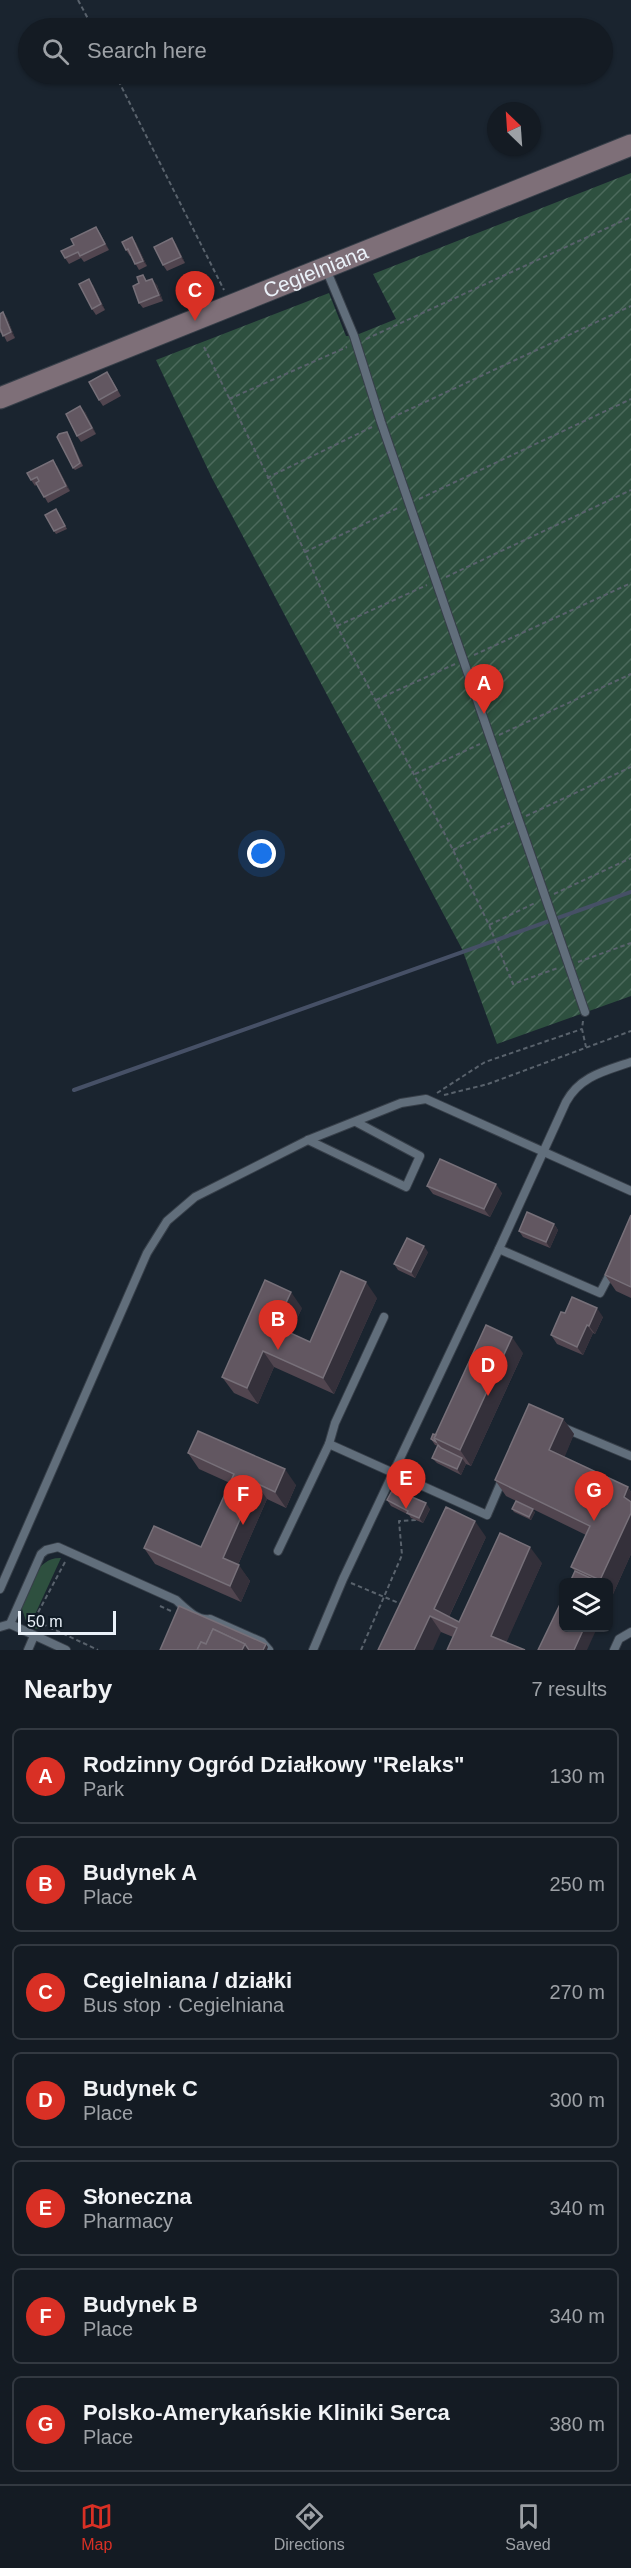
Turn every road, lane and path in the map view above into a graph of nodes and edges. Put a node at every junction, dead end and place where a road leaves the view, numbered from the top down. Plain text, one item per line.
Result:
1 (78, 0) edge
2 (88, 18) edge
3 (120, 84) edge
4 (631, 145) edge
5 (631, 217) edge
6 (326, 267) junction
7 (232, 306) junction
8 (631, 306) edge
9 (355, 344) junction
10 (204, 347) dead end
11 (0, 398) edge
12 (229, 399) junction
13 (631, 399) edge
14 (381, 422) junction
15 (267, 478) junction
16 (631, 490) edge
17 (411, 502) junction
18 (305, 552) junction
19 (437, 581) junction
20 (631, 584) edge
21 (337, 626) junction
22 (465, 660) junction
23 (631, 674) edge
24 (376, 700) junction
25 (491, 738) junction
26 (631, 767) edge
27 (415, 774) junction
28 (520, 819) junction
29 (453, 850) junction
30 (631, 858) edge
31 (545, 898) junction
32 (489, 925) junction
33 (631, 943) edge
34 (569, 964) junction
35 (585, 1012) joint
36 (582, 1029) junction
37 (631, 1031) edge
38 (586, 1047) junction
39 (631, 1062) edge
40 (426, 1099) junction
41 (356, 1122) junction
42 (308, 1140) junction
43 (542, 1151) junction
44 (631, 1191) edge
45 (499, 1250) junction
46 (616, 1262) edge
47 (384, 1317) dead end
48 (551, 1423) edge
49 (329, 1444) junction
50 (631, 1456) edge
51 (393, 1471) junction
52 (505, 1474) edge
53 (416, 1520) edge
54 (279, 1551) dead end
55 (74, 1566) dead end
56 (343, 1580) junction
57 (0, 1589) edge
58 (385, 1597) junction
59 (158, 1604) dead end
60 (405, 1606) edge
61 (178, 1614) edge
62 (10, 1624) junction
63 (0, 1627) edge
64 (631, 1632) edge
65 (34, 1636) junction
66 (28, 1650) edge
67 (66, 1650) edge
68 (98, 1650) edge
69 (268, 1650) edge
70 (313, 1650) edge
71 (361, 1650) edge
72 (614, 1650) edge

1 - 2 path
3 - 7 path
4 - 6 street, Cegielniana
5 - 9 path
6 - 7 street, Cegielniana
6 - 9 lane
7 - 11 street, Cegielniana
8 - 14 path
9 - 12 path
9 - 14 lane
10 - 12 path
12 - 15 path
13 - 17 path
14 - 15 path
14 - 17 lane
15 - 18 path
16 - 19 path
17 - 18 path
17 - 19 lane
18 - 21 path
19 - 21 path
19 - 22 lane
20 - 22 path
21 - 24 path
22 - 24 path
22 - 25 lane
23 - 25 path
24 - 27 path
25 - 27 path
25 - 28 lane
26 - 28 path
27 - 29 path
28 - 29 path
28 - 31 lane
29 - 32 path
30 - 31 path
31 - 32 path
31 - 34 lane
32 - 34 path
33 - 34 path
34 - 35 lane
35 - 36 path
36 - 38 path
36 - 40 path
37 - 38 path
38 - 40 path
39 - 43 lane
40 - 41 lane
40 - 43 lane
41 - 42 lane
41 - 42 lane
42 - 57 lane
43 - 44 lane
43 - 45 lane
45 - 46 lane
45 - 51 lane
47 - 49 lane
48 - 50 lane
49 - 51 lane
49 - 54 lane
51 - 52 lane
51 - 56 lane
53 - 58 path
55 - 68 path
56 - 58 path
56 - 70 lane
58 - 60 path
58 - 71 path
59 - 61 path
62 - 63 lane
62 - 65 lane
62 - 69 lane
64 - 72 lane
65 - 66 lane
65 - 67 lane

